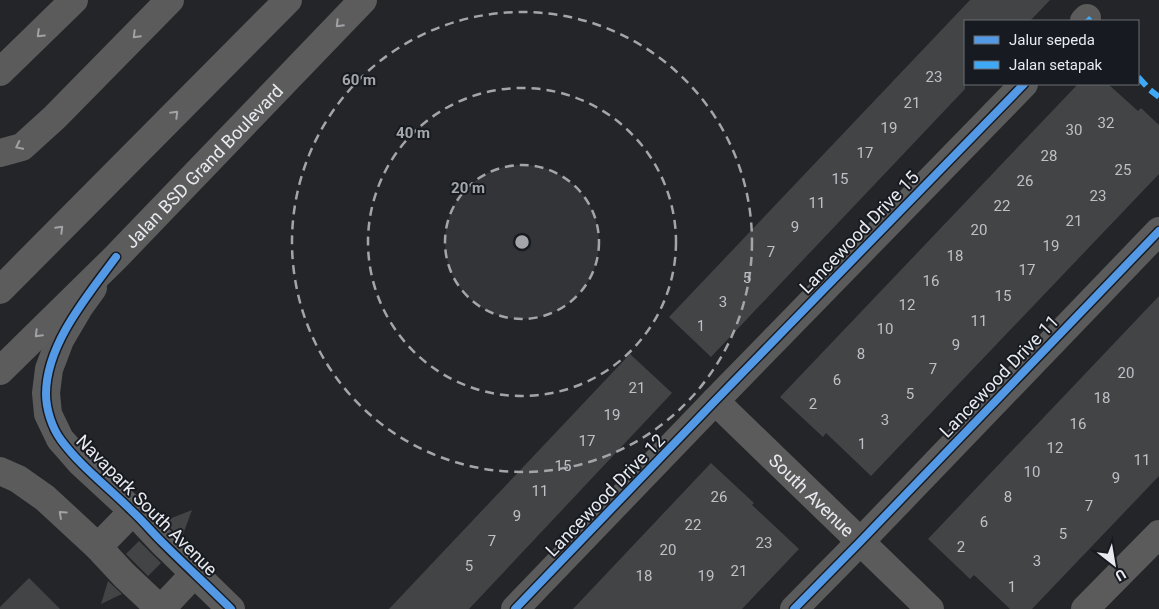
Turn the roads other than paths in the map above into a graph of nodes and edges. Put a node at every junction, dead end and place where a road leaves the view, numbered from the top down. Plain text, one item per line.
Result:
1 (74, 0) edge
2 (170, 0) edge
3 (288, 0) edge
4 (363, 0) edge
5 (0, 72) edge
6 (1023, 85) edge
7 (0, 153) edge
8 (1159, 231) edge
9 (116, 257) junction
10 (26, 264) junction
11 (0, 280) edge
12 (0, 290) edge
13 (0, 371) edge
14 (715, 401) junction
15 (0, 471) edge
16 (133, 511) junction
17 (1159, 534) edge
18 (860, 542) junction
19 (98, 547) junction
20 (195, 573) junction
21 (160, 609) edge
22 (231, 609) edge
23 (516, 609) edge
24 (794, 609) edge
25 (930, 609) edge
26 (1085, 609) edge

1 -> 5 street
2 -> 7 street
10 -> 3 main road
4 -> 9 main road, Jalan BSD Grand Boulevard
6 - 14 street, Lancewood Drive 15
8 - 18 street, Lancewood Drive 11
9 -> 13 main road, Jalan BSD Grand Boulevard
9 - 16 street, Navapark South Avenue
10 - 11 street
10 - 12 main road
14 - 18 street, South Avenue
14 - 23 street, Lancewood Drive 12
19 -> 15 street, Navapark South Avenue
16 - 19 street, Navapark South Avenue
16 - 20 street, Navapark South Avenue
17 - 26 street
18 - 24 street, Lancewood Drive 11
18 - 25 street, South Avenue
19 - 21 street, Navapark South Avenue
20 - 21 street, Navapark South Avenue
20 - 22 street, Navapark South Avenue

